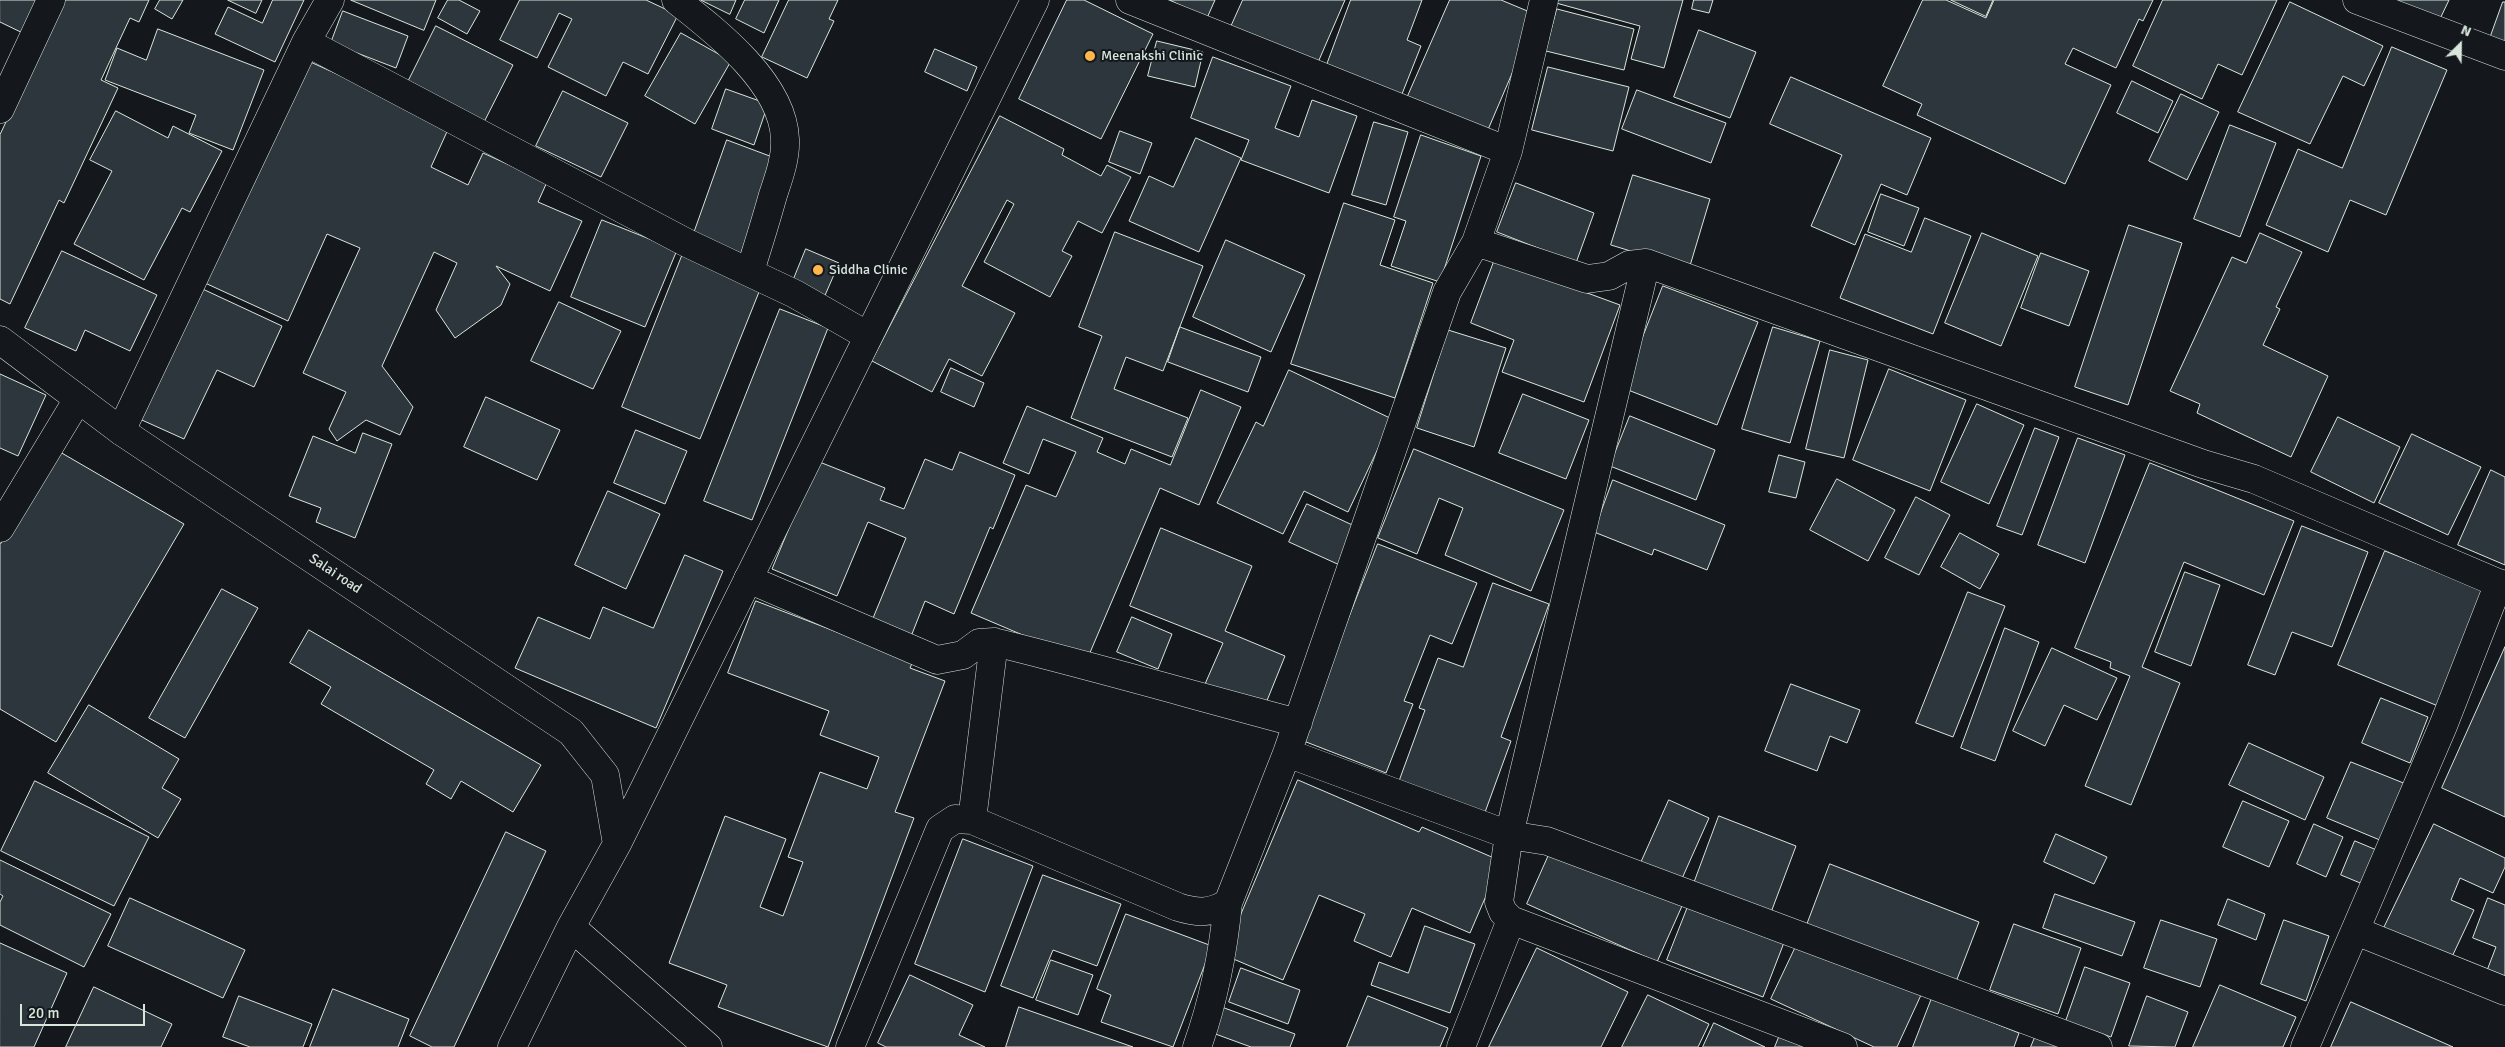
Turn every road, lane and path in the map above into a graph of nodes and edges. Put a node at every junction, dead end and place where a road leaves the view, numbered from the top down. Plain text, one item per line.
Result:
1 (51, 0) edge
2 (330, 0) edge
3 (676, 0) edge
4 (1035, 0) edge
5 (1130, 0) edge
6 (1544, 0) edge
7 (2357, 0) edge
8 (306, 42) junction
9 (2505, 56) edge
10 (0, 109) edge
11 (1508, 151) junction
12 (1476, 242) junction
13 (1646, 263) junction
14 (750, 271) junction
15 (868, 336) junction
16 (0, 340) edge
17 (78, 399) junction
18 (120, 431) junction
19 (0, 528) edge
20 (748, 579) junction
21 (2502, 584) edge
22 (994, 642) junction
23 (1298, 722) junction
24 (1287, 753) junction
25 (972, 820) junction
26 (1509, 835) junction
27 (617, 844) junction
28 (1228, 903) junction
29 (1511, 920) junction
30 (571, 927) junction
31 (2356, 931) junction
32 (2505, 990) edge
33 (512, 1047) edge
34 (708, 1047) edge
35 (850, 1047) edge
36 (1197, 1047) edge
37 (1460, 1047) edge
38 (1843, 1047) edge
39 (2098, 1047) edge
40 (2305, 1047) edge

1 - 10 street
2 - 8 street
3 - 14 street
4 - 15 street
5 - 11 street
6 - 11 street
7 - 9 street
8 - 14 street
8 - 18 street
11 - 12 street
12 - 13 street
12 - 23 street
13 - 21 street
13 - 26 street
14 - 15 street
15 - 20 street
16 - 17 street, Salai road
17 - 18 street, Salai road
17 - 19 street
18 - 27 street, Salai road
20 - 22 street
20 - 27 street
21 - 31 street
22 - 23 street
22 - 25 street
23 - 24 street
24 - 26 street
24 - 28 street
25 - 28 street
25 - 35 street
26 - 29 street
26 - 39 street
27 - 30 street
28 - 36 street
29 - 37 street
29 - 38 street
30 - 33 street
30 - 34 street
31 - 32 street
31 - 40 street

